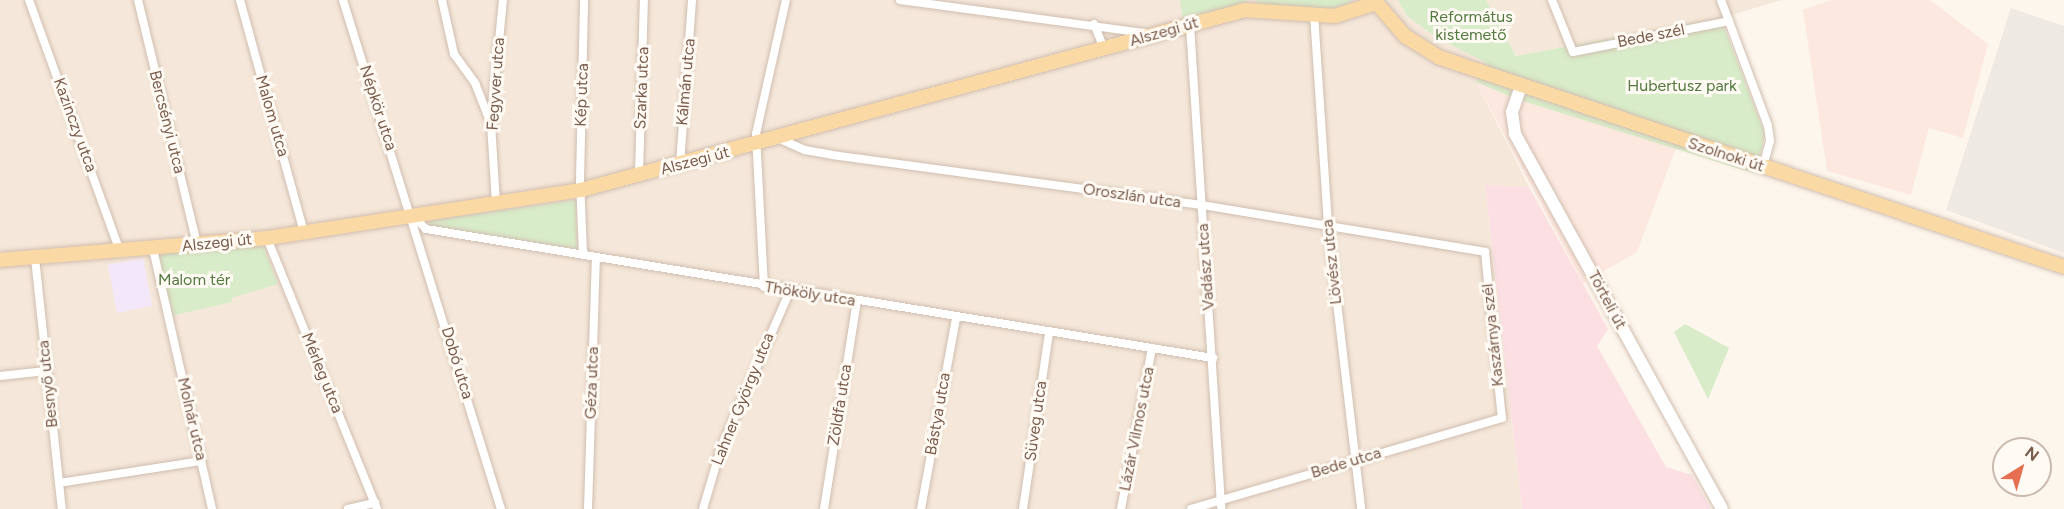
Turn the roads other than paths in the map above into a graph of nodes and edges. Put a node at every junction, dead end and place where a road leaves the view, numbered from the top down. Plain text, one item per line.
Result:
1 (29, 0) edge
2 (138, 0) edge
3 (240, 0) edge
4 (343, 0) edge
5 (442, 0) edge
6 (503, 0) edge
7 (584, 0) edge
8 (644, 0) edge
9 (692, 0) edge
10 (786, 0) edge
11 (900, 0) edge
12 (1552, 0) edge
13 (1721, 0) edge
14 (1371, 1) edge
15 (1255, 5) edge
16 (1314, 14) junction
17 (1729, 21) junction
18 (1094, 24) junction
19 (1190, 25) junction
20 (1154, 35) junction
21 (1104, 49) junction
22 (1521, 86) junction
23 (491, 124) junction
24 (780, 138) junction
25 (756, 144) junction
26 (680, 164) junction
27 (1763, 167) junction
28 (639, 175) junction
29 (581, 190) junction
30 (496, 203) junction
31 (1202, 205) junction
32 (413, 216) junction
33 (1328, 226) junction
34 (304, 232) junction
35 (267, 238) junction
36 (197, 244) junction
37 (153, 249) junction
38 (120, 251) junction
39 (1485, 252) joint
40 (583, 255) junction
41 (35, 258) junction
42 (596, 258) junction
43 (0, 260) edge
44 (2064, 267) edge
45 (764, 287) junction
46 (790, 291) junction
47 (857, 301) junction
48 (956, 318) junction
49 (1049, 332) junction
50 (1152, 348) junction
51 (1213, 358) junction
52 (46, 372) junction
53 (0, 376) edge
54 (1502, 418) joint
55 (201, 461) junction
56 (1353, 461) junction
57 (59, 483) junction
58 (1220, 505) edge
59 (376, 506) edge
60 (62, 509) edge
61 (212, 509) edge
62 (348, 509) edge
63 (501, 509) edge
64 (588, 509) edge
65 (703, 509) edge
66 (824, 509) edge
67 (921, 509) edge
68 (1023, 509) edge
69 (1121, 509) edge
70 (1191, 509) edge
71 (1361, 509) edge
72 (1722, 509) edge

1 - 38 street, Kazinczy utca
2 - 36 street, Bercsényi utca
3 - 34 street, Malom utca
4 - 32 street, Népkör utca
5 - 23 street
6 - 23 street, Fegyver utca
7 - 29 street, Kép utca
8 - 28 street, Szarka utca
9 - 26 street, Kálmán utca
10 - 25 street
11 - 18 street
12 - 17 street, Bede szél
13 - 17 street
14 - 16 main road, Alszegi út
14 - 22 main road, Szolnoki út
15 - 16 main road, Alszegi út
15 - 19 main road, Alszegi út
16 - 33 street, Lövész utca
17 - 27 street
18 - 20 street
18 - 21 street
19 - 20 main road, Alszegi út
19 - 31 street, Vadász utca
20 - 21 main road, Alszegi út
21 - 24 main road, Alszegi út
22 - 27 main road, Szolnoki út
22 - 72 main road, Törteli út
23 - 30 street, Fegyver utca
24 - 25 main road, Alszegi út
24 - 31 street, Oroszlán utca
25 - 26 main road, Alszegi út
25 - 45 street
26 - 28 main road, Alszegi út
27 - 44 main road, Szolnoki út
28 - 29 main road, Alszegi út
29 - 30 main road, Alszegi út
29 - 40 street
30 - 32 main road, Alszegi út
31 - 33 street, Oroszlán utca
31 - 51 street, Vadász utca
32 - 34 main road, Alszegi út
32 - 40 street, Thököly utca
32 - 63 street, Dobó utca
33 - 39 street, Oroszlán utca
33 - 56 street, Lövész utca
34 - 35 main road, Alszegi út
35 - 36 main road, Alszegi út
35 - 59 street, Mérleg utca
36 - 37 main road, Alszegi út
37 - 38 main road, Alszegi út
37 - 55 street, Molnár utca
38 - 41 main road, Alszegi út
39 - 54 street, Kaszárnya szél
40 - 42 street, Thököly utca
41 - 43 main road, Alszegi út
41 - 52 street, Besnyő utca
42 - 45 street, Thököly utca
42 - 64 street, Géza utca
45 - 46 street, Thököly utca
46 - 47 street, Thököly utca
46 - 65 street, Lahner György utca
47 - 48 street, Thököly utca
47 - 66 street, Zöldfa utca
48 - 49 street, Thököly utca
48 - 67 street, Bástya utca
49 - 50 street, Thököly utca
49 - 68 street, Süveg utca
50 - 51 street, Thököly utca
50 - 69 street, Lázár Vilmos utca
51 - 58 street, Vadász utca
52 - 53 street
52 - 57 street, Besnyő utca
54 - 56 street, Bede utca
55 - 57 street
55 - 61 street, Molnár utca
56 - 58 street, Bede utca
56 - 71 street, Lövész utca
57 - 60 street, Besnyő utca
58 - 70 street, Bede utca
59 - 62 street

